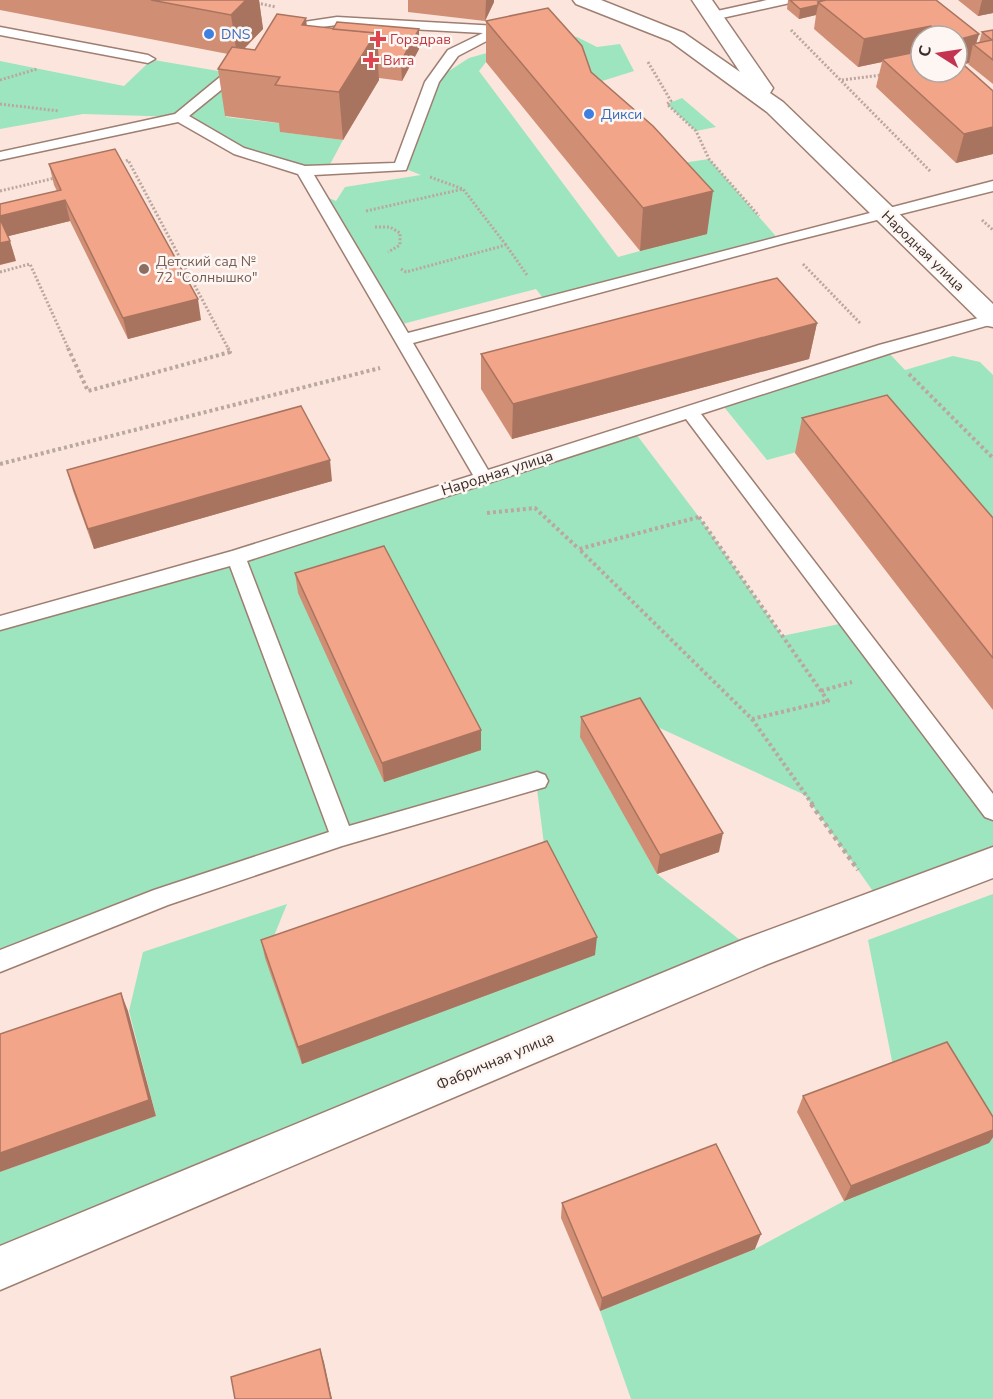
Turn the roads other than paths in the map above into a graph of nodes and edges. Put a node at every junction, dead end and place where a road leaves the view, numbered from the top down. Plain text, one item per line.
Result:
1 (583, 0) edge
2 (785, 0) edge
3 (707, 8) edge
4 (521, 22) edge
5 (501, 30) junction
6 (0, 31) edge
7 (275, 44) edge
8 (257, 56) edge
9 (148, 59) dead end
10 (775, 107) junction
11 (180, 117) junction
12 (0, 156) edge
13 (304, 171) junction
14 (993, 186) edge
15 (884, 213) junction
16 (993, 319) edge
17 (403, 340) junction
18 (690, 412) junction
19 (484, 478) junction
20 (236, 557) junction
21 (0, 623) edge
22 (537, 780) dead end
23 (993, 812) edge
24 (342, 837) junction
25 (993, 862) edge
26 (0, 961) edge
27 (0, 1268) edge

1 - 10 main road, Народная улица
2 - 3 lane
3 - 10 main road, Народная улица
4 - 5 lane
5 - 7 lane
5 - 13 lane
6 - 9 lane
8 - 11 lane
10 - 15 main road, Народная улица
11 - 12 lane
11 - 13 lane
13 - 17 lane
14 - 15 lane
15 - 16 main road, Народная улица
15 - 17 lane
16 - 18 lane, Народная улица
17 - 19 lane
18 - 19 lane, Народная улица
18 - 23 lane
19 - 20 lane, Народная улица
20 - 21 lane, Народная улица
20 - 24 lane
22 - 24 lane
24 - 26 lane
25 - 27 main road, Фабричная улица

